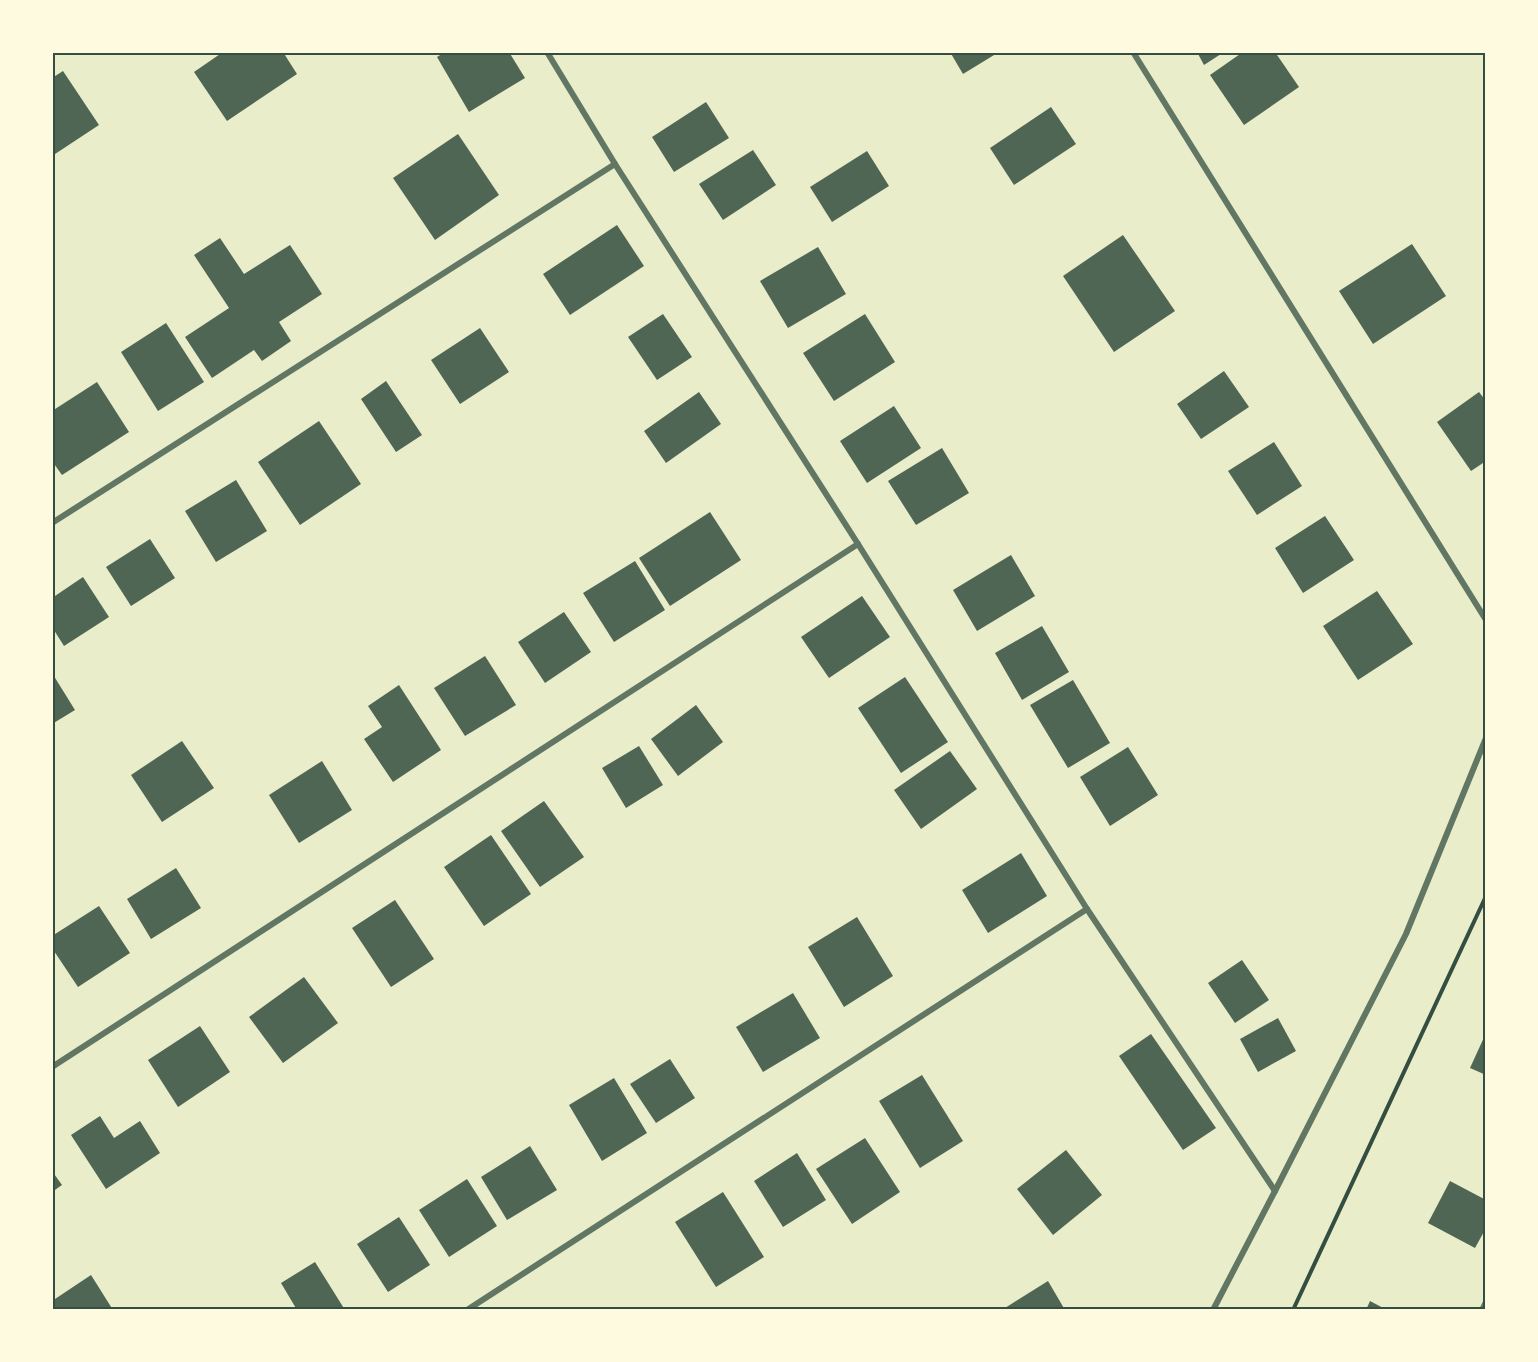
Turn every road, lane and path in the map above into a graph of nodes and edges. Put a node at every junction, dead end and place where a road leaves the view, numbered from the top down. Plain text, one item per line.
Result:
1 (547, 52) edge
2 (1132, 52) edge
3 (615, 164) junction
4 (52, 523) edge
5 (858, 544) junction
6 (1485, 620) edge
7 (1485, 738) edge
8 (1485, 896) edge
9 (1087, 909) junction
10 (52, 1067) edge
11 (1275, 1191) junction
12 (1485, 1302) edge
13 (467, 1310) edge
14 (1213, 1310) edge
15 (1293, 1310) edge
16 (1482, 1310) edge

1 - 3 street
2 - 6 street
3 - 4 street
3 - 5 street
5 - 9 street
5 - 10 street
7 - 11 street
8 - 15 path
9 - 11 street
9 - 13 street
11 - 14 street
12 - 16 street

